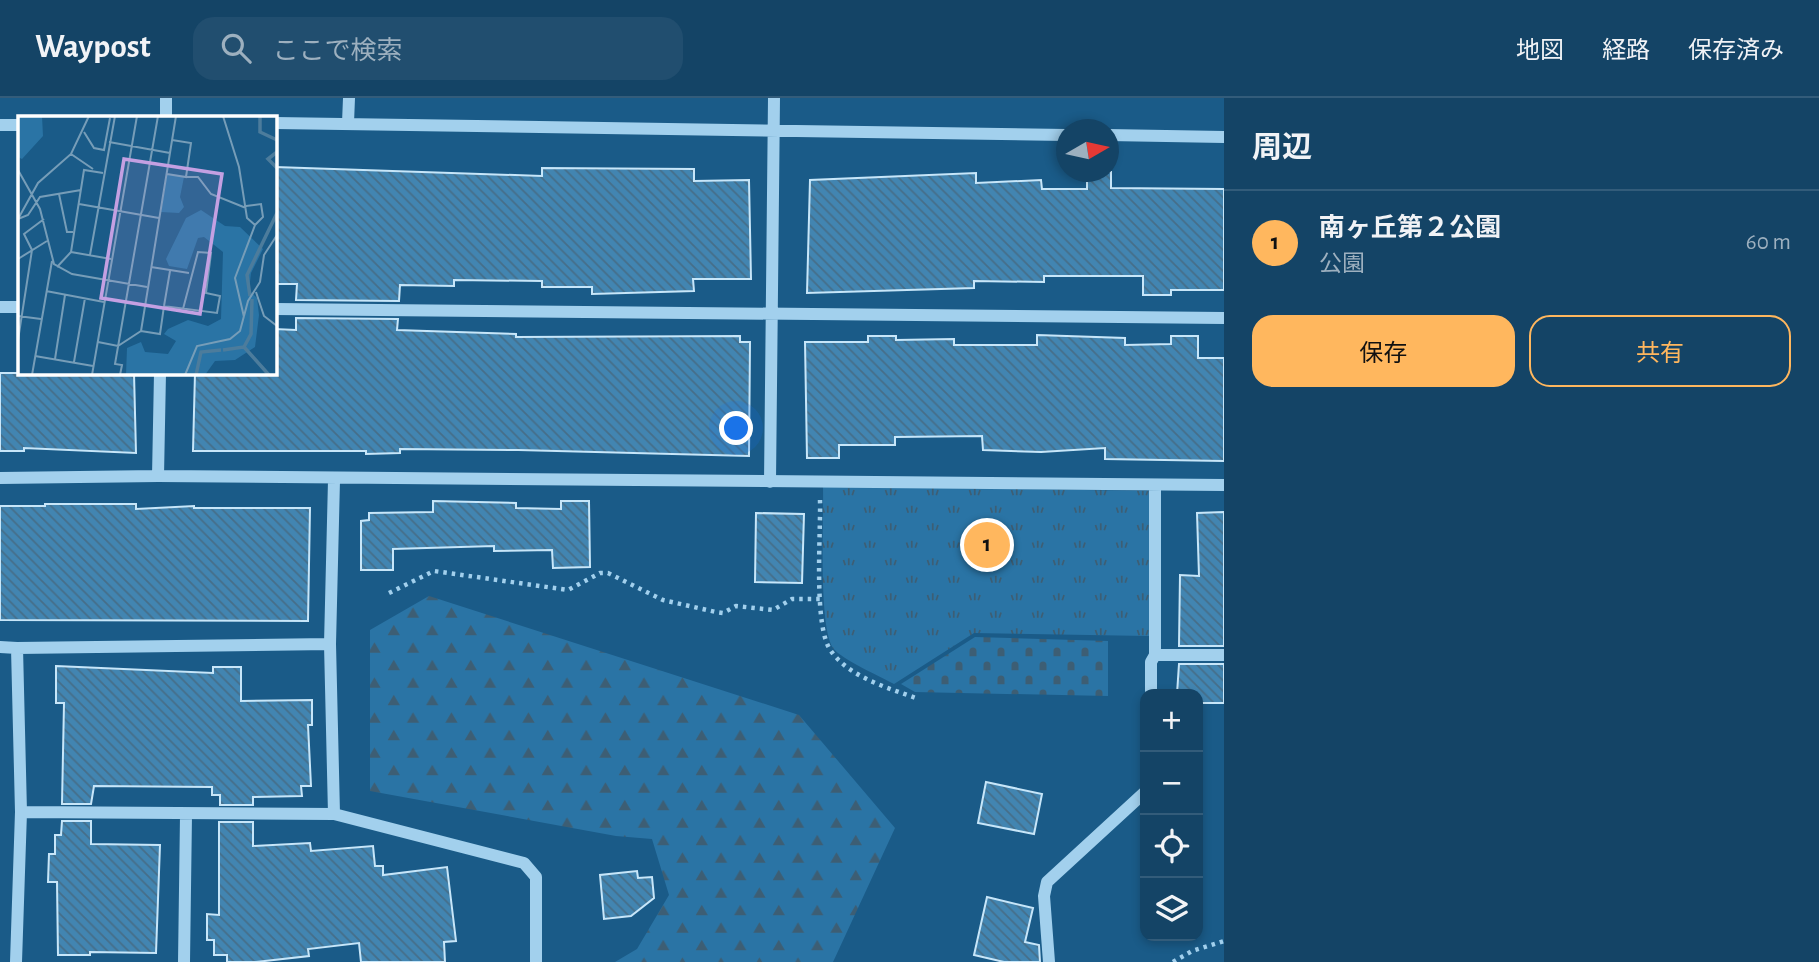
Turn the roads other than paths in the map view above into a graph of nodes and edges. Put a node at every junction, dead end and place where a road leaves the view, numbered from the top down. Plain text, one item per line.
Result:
1 (166, 98) edge
2 (349, 98) edge
3 (774, 98) edge
4 (166, 116) edge
5 (276, 123) edge
6 (348, 123) junction
7 (0, 125) edge
8 (18, 125) edge
9 (774, 131) junction
10 (1056, 135) edge
11 (1119, 135) edge
12 (1224, 137) edge
13 (0, 307) edge
14 (18, 307) edge
15 (276, 309) edge
16 (773, 312) junction
17 (1224, 318) edge
18 (160, 374) edge
19 (158, 476) junction
20 (0, 478) edge
21 (334, 480) junction
22 (770, 482) junction
23 (1224, 485) edge
24 (1156, 486) junction
25 (330, 644) junction
26 (0, 647) edge
27 (16, 648) junction
28 (1155, 655) junction
29 (1224, 655) edge
30 (1151, 689) edge
31 (1140, 797) edge
32 (21, 812) junction
33 (334, 814) junction
34 (186, 815) junction
35 (16, 962) edge
36 (184, 962) edge
37 (536, 962) edge
38 (1049, 962) edge

1 - 4 street
2 - 6 street
3 - 9 street
5 - 6 street
6 - 9 street
7 - 8 street
9 - 10 street
9 - 16 street
11 - 12 street
13 - 14 street
15 - 16 street
16 - 17 street
16 - 22 street
18 - 19 street
19 - 20 street
19 - 21 street
21 - 22 street
21 - 25 street
22 - 24 street
23 - 24 street
24 - 28 street
25 - 27 street
25 - 33 street
26 - 27 street
27 - 32 street
28 - 29 street
28 - 30 street
31 - 38 street
32 - 34 street
32 - 35 street
33 - 34 street
33 - 37 street
34 - 36 street

